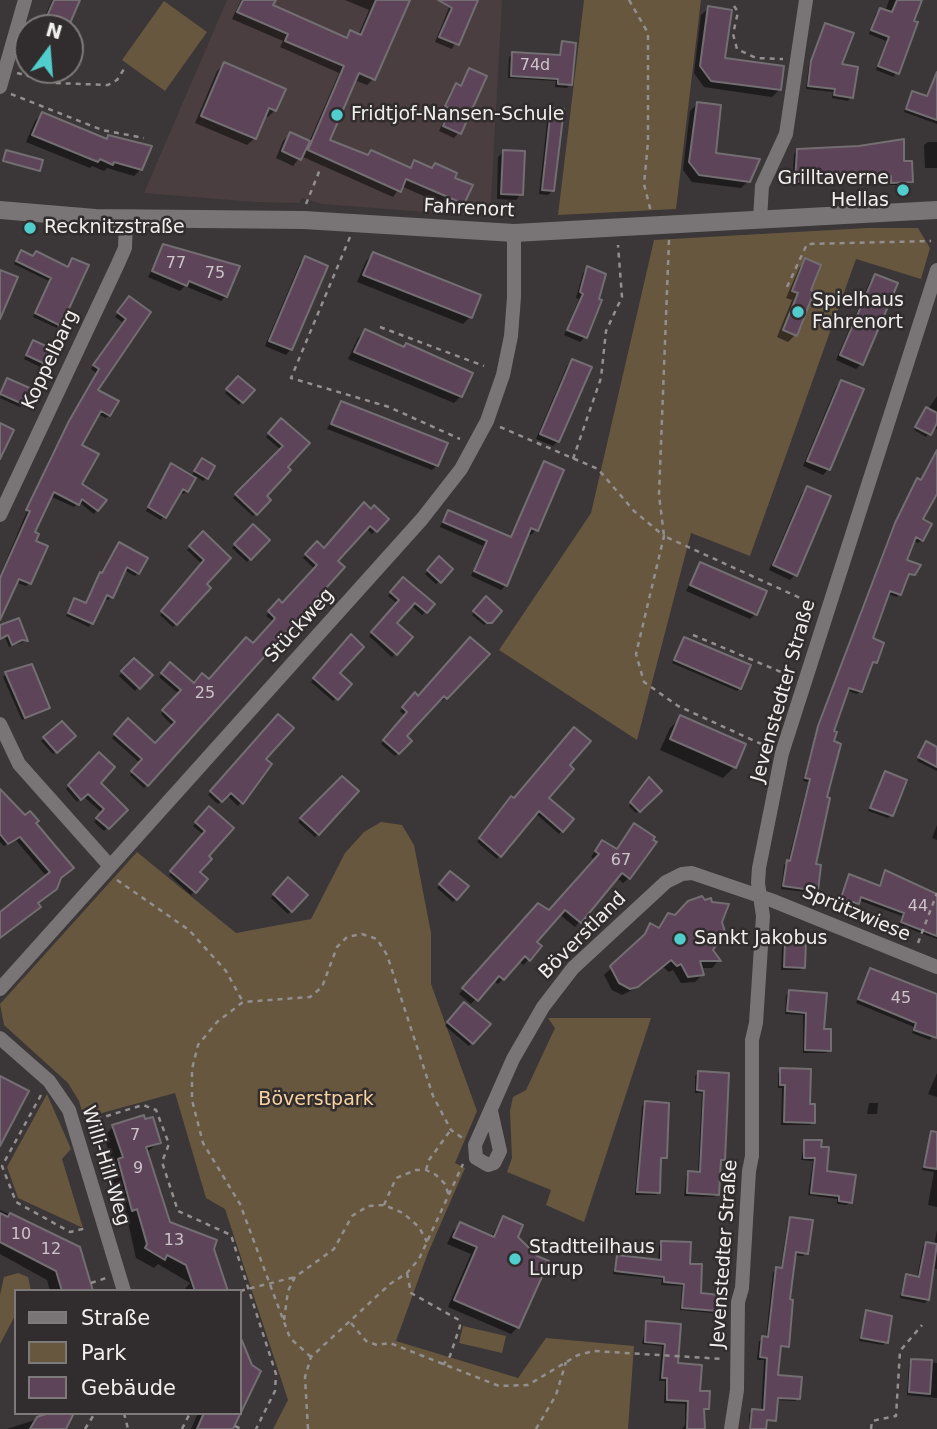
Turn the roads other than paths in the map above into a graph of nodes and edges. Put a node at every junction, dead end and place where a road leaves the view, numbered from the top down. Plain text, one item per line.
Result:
1 (25, 0) edge
2 (806, 0) edge
3 (4, 90) edge
4 (0, 210) edge
5 (937, 211) edge
6 (126, 219) junction
7 (760, 219) junction
8 (514, 233) junction
9 (937, 270) edge
10 (0, 515) edge
11 (0, 723) edge
12 (110, 871) junction
13 (760, 896) junction
14 (937, 967) edge
15 (0, 989) edge
16 (0, 1038) edge
17 (491, 1111) dead end
18 (125, 1289) edge
19 (731, 1429) edge

1 - 3 street
2 - 7 street
4 - 6 street, Fahrenort
5 - 7 street, Fahrenort
6 - 8 street, Fahrenort
6 - 10 street, Koppelbarg
7 - 8 street, Fahrenort
8 - 12 street, Stückweg
9 - 13 street, Jevenstedter Straße
11 - 12 street
12 - 15 street, Stückweg
13 - 14 street, Sprützwiese
13 - 17 street, Böverstland
13 - 19 street, Jevenstedter Straße
16 - 18 street, Willi-Hill-Weg

